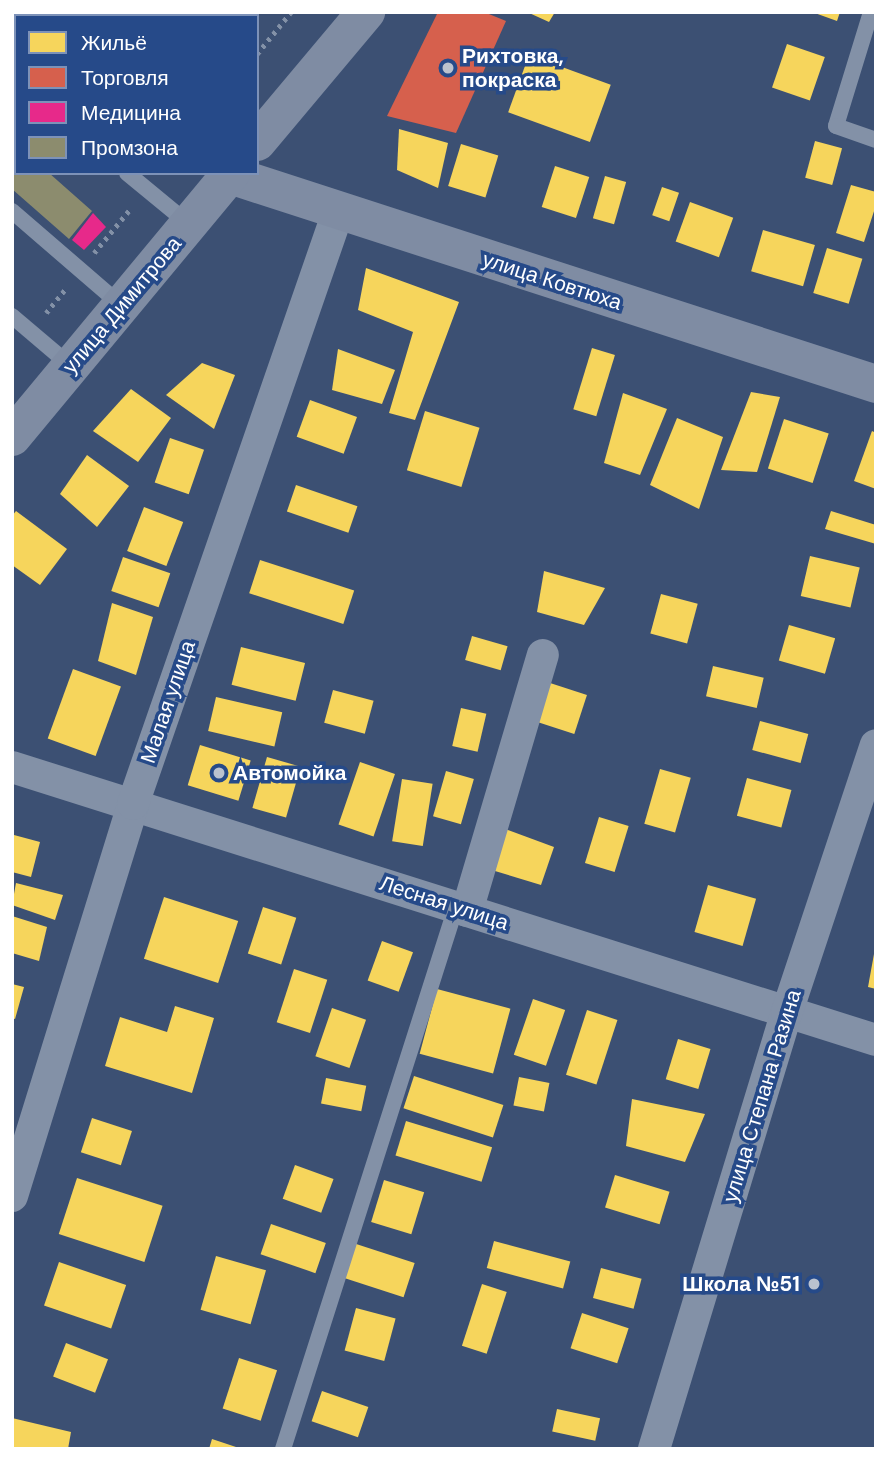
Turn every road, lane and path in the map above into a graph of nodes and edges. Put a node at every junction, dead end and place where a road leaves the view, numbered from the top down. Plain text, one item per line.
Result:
1 (291, 12) edge
2 (366, 12) edge
3 (871, 12) edge
4 (259, 52) edge
5 (259, 140) edge
6 (876, 140) edge
7 (129, 175) edge
8 (229, 175) edge
9 (233, 175) edge
10 (12, 211) edge
11 (338, 212) junction
12 (190, 225) junction
13 (122, 306) junction
14 (12, 316) edge
15 (71, 366) junction
16 (876, 384) edge
17 (12, 437) edge
18 (542, 655) dead end
19 (876, 745) edge
20 (12, 767) edge
21 (133, 804) junction
22 (462, 909) junction
23 (787, 1012) junction
24 (876, 1040) edge
25 (12, 1196) edge
26 (283, 1449) edge
27 (654, 1449) edge

1 - 4 path
2 - 5 street
3 - 6 lane
7 - 12 lane
8 - 12 street, улица Димитрова
9 - 11 street, улица Ковтюха
10 - 13 lane
11 - 16 street, улица Ковтюха
11 - 21 street, Малая улица
12 - 13 street, улица Димитрова
13 - 15 street, улица Димитрова
14 - 15 lane
15 - 17 street, улица Димитрова
18 - 22 street
19 - 23 street, улица Степана Разина
20 - 21 street, Лесная улица
21 - 22 street, Лесная улица
21 - 25 street, Малая улица
22 - 23 street, Лесная улица
22 - 26 lane
23 - 24 street, Лесная улица
23 - 27 street, улица Степана Разина

